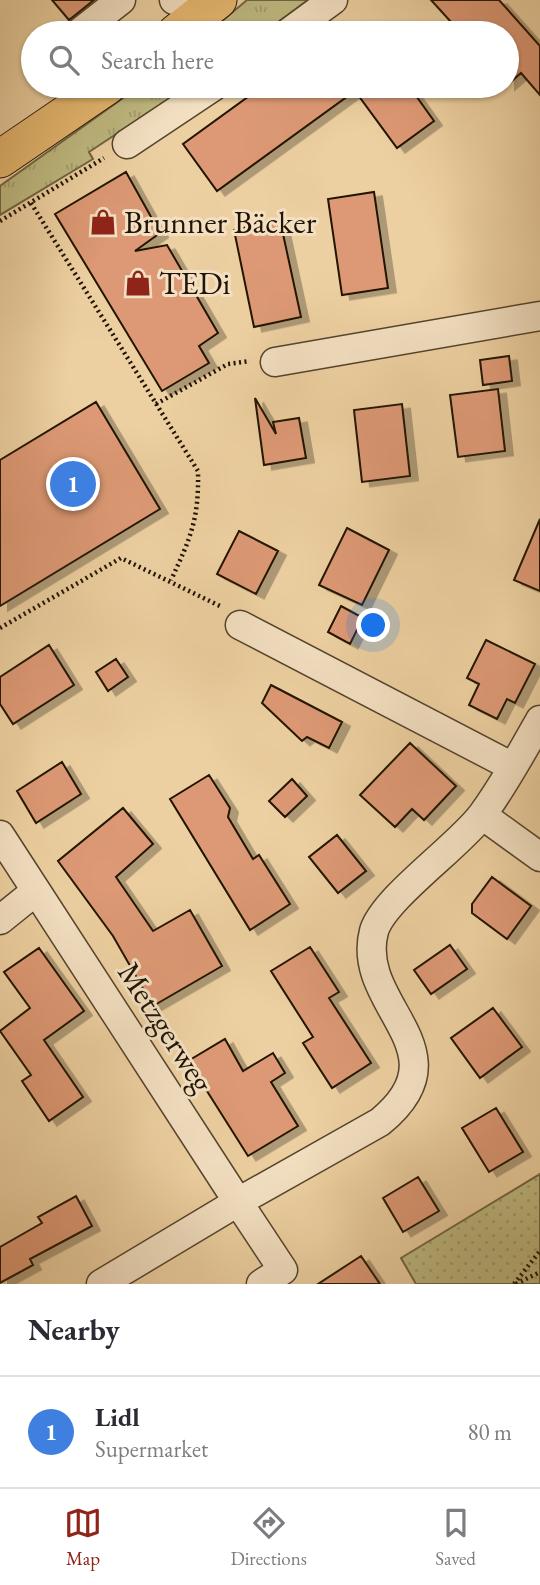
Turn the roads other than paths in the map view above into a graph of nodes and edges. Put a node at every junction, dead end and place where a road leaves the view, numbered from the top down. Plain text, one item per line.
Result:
1 (121, 0) edge
2 (333, 0) edge
3 (199, 4) edge
4 (94, 21) edge
5 (186, 21) edge
6 (304, 21) edge
7 (72, 98) edge
8 (196, 98) edge
9 (127, 144) road end
10 (0, 159) edge
11 (540, 316) edge
12 (275, 362) road end
13 (240, 625) road end
14 (540, 720) edge
15 (513, 767) junction
16 (481, 815) junction
17 (0, 835) edge
18 (540, 857) edge
19 (36, 891) junction
20 (0, 920) edge
21 (237, 1202) junction
22 (272, 1277) edge
23 (102, 1284) edge

1 - 4 street
2 - 6 street
3 - 5 main road
7 - 10 main road
8 - 9 street
11 - 12 street
13 - 15 street
14 - 15 street
15 - 16 street
16 - 18 street
16 - 21 street
17 - 19 street, Metzgerweg
19 - 20 street
19 - 21 street, Metzgerweg
21 - 22 street, Metzgerweg
21 - 23 street

